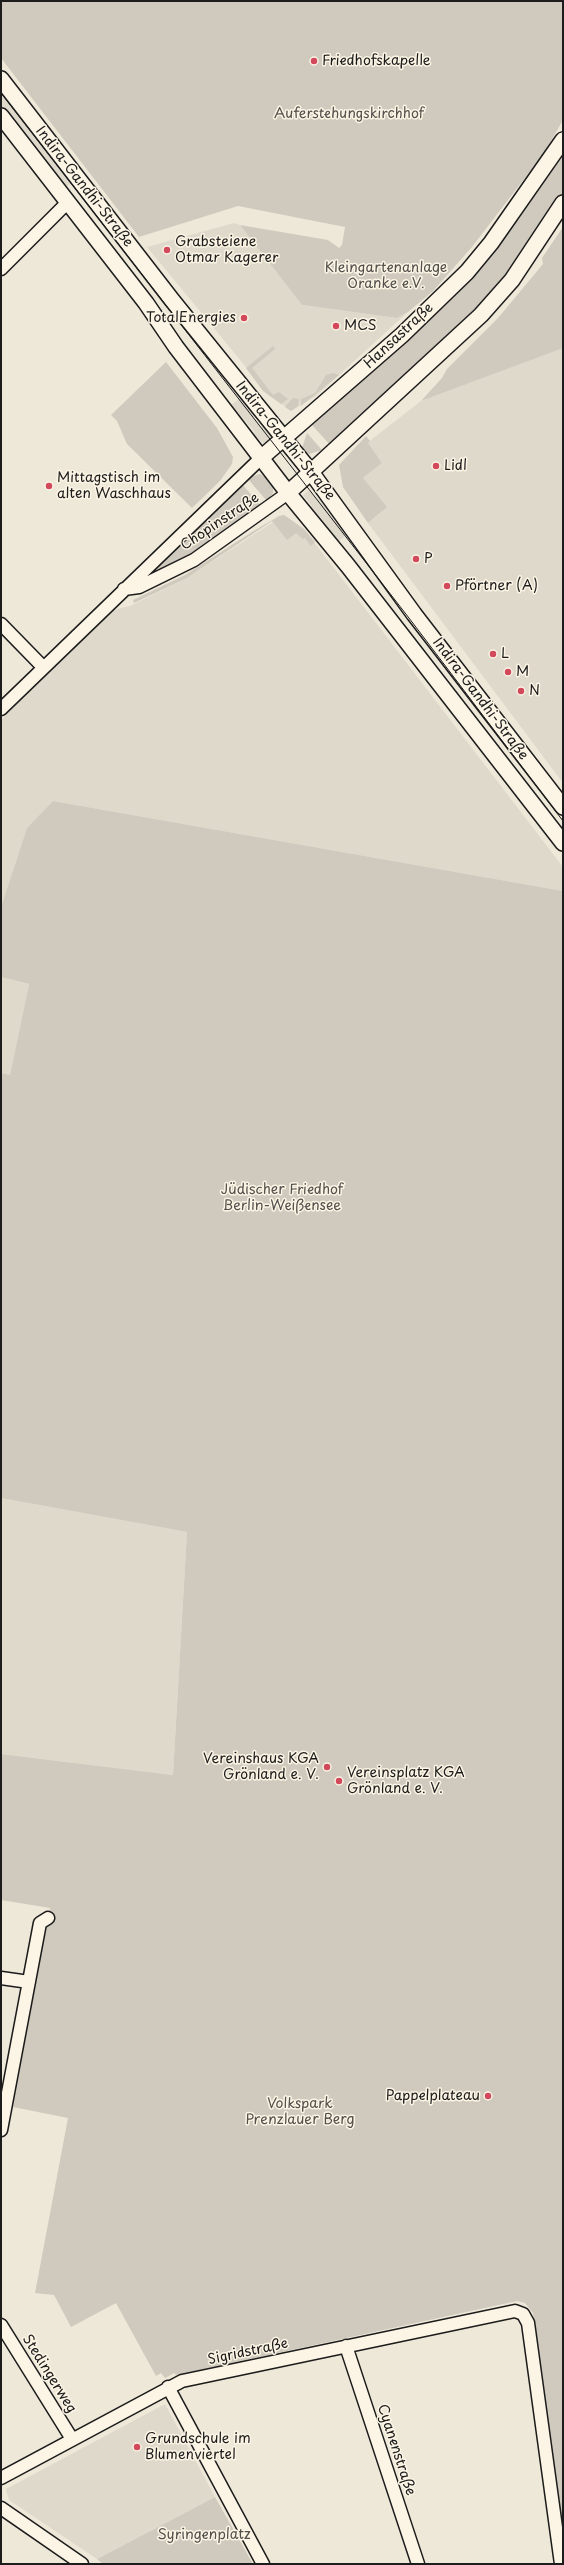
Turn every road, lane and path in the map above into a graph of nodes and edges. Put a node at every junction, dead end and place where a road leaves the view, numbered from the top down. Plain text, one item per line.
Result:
1 (1, 79) edge
2 (1, 116) edge
3 (563, 140) edge
4 (563, 203) edge
5 (67, 204) junction
6 (1, 269) edge
7 (284, 439) junction
8 (261, 458) junction
9 (311, 472) junction
10 (288, 493) junction
11 (124, 589) junction
12 (414, 614) junction
13 (1, 624) edge
14 (397, 628) junction
15 (43, 667) junction
16 (1, 709) edge
17 (563, 807) edge
18 (563, 843) edge
19 (48, 1918) dead end
20 (1, 1978) edge
21 (29, 1982) junction
22 (1, 2130) edge
23 (1, 2325) edge
24 (346, 2346) junction
25 (168, 2387) junction
26 (72, 2439) junction
27 (1, 2478) edge
28 (1, 2508) edge
29 (82, 2564) edge
30 (263, 2564) edge
31 (418, 2564) edge
32 (561, 2564) edge

1 - 7 main road, Indira-Gandhi-Straße
2 - 5 main road, Indira-Gandhi-Straße
3 - 7 main road, Hansastraße
4 - 9 main road
5 - 6 street
5 - 8 main road, Indira-Gandhi-Straße
7 - 8 main road, Hansastraße
7 - 9 main road, Indira-Gandhi-Straße
8 - 10 main road, Indira-Gandhi-Straße
8 - 11 street, Chopinstraße
9 - 10 main road
9 - 12 main road, Indira-Gandhi-Straße
10 - 11 street, Chopinstraße
10 - 14 main road, Indira-Gandhi-Straße
11 - 15 street, Chopinstraße
12 - 14 main road
12 - 17 main road, Indira-Gandhi-Straße
13 - 15 street
14 - 18 main road, Indira-Gandhi-Straße
15 - 16 street, Chopinstraße
19 - 21 street
20 - 21 street
21 - 22 street
23 - 26 street, Stedingerweg
24 - 25 street, Sigridstraße
24 - 31 street, Cyanenstraße
24 - 32 street, Sigridstraße
25 - 26 street, Sigridstraße
25 - 30 street
26 - 27 street, Sigridstraße
28 - 29 street

